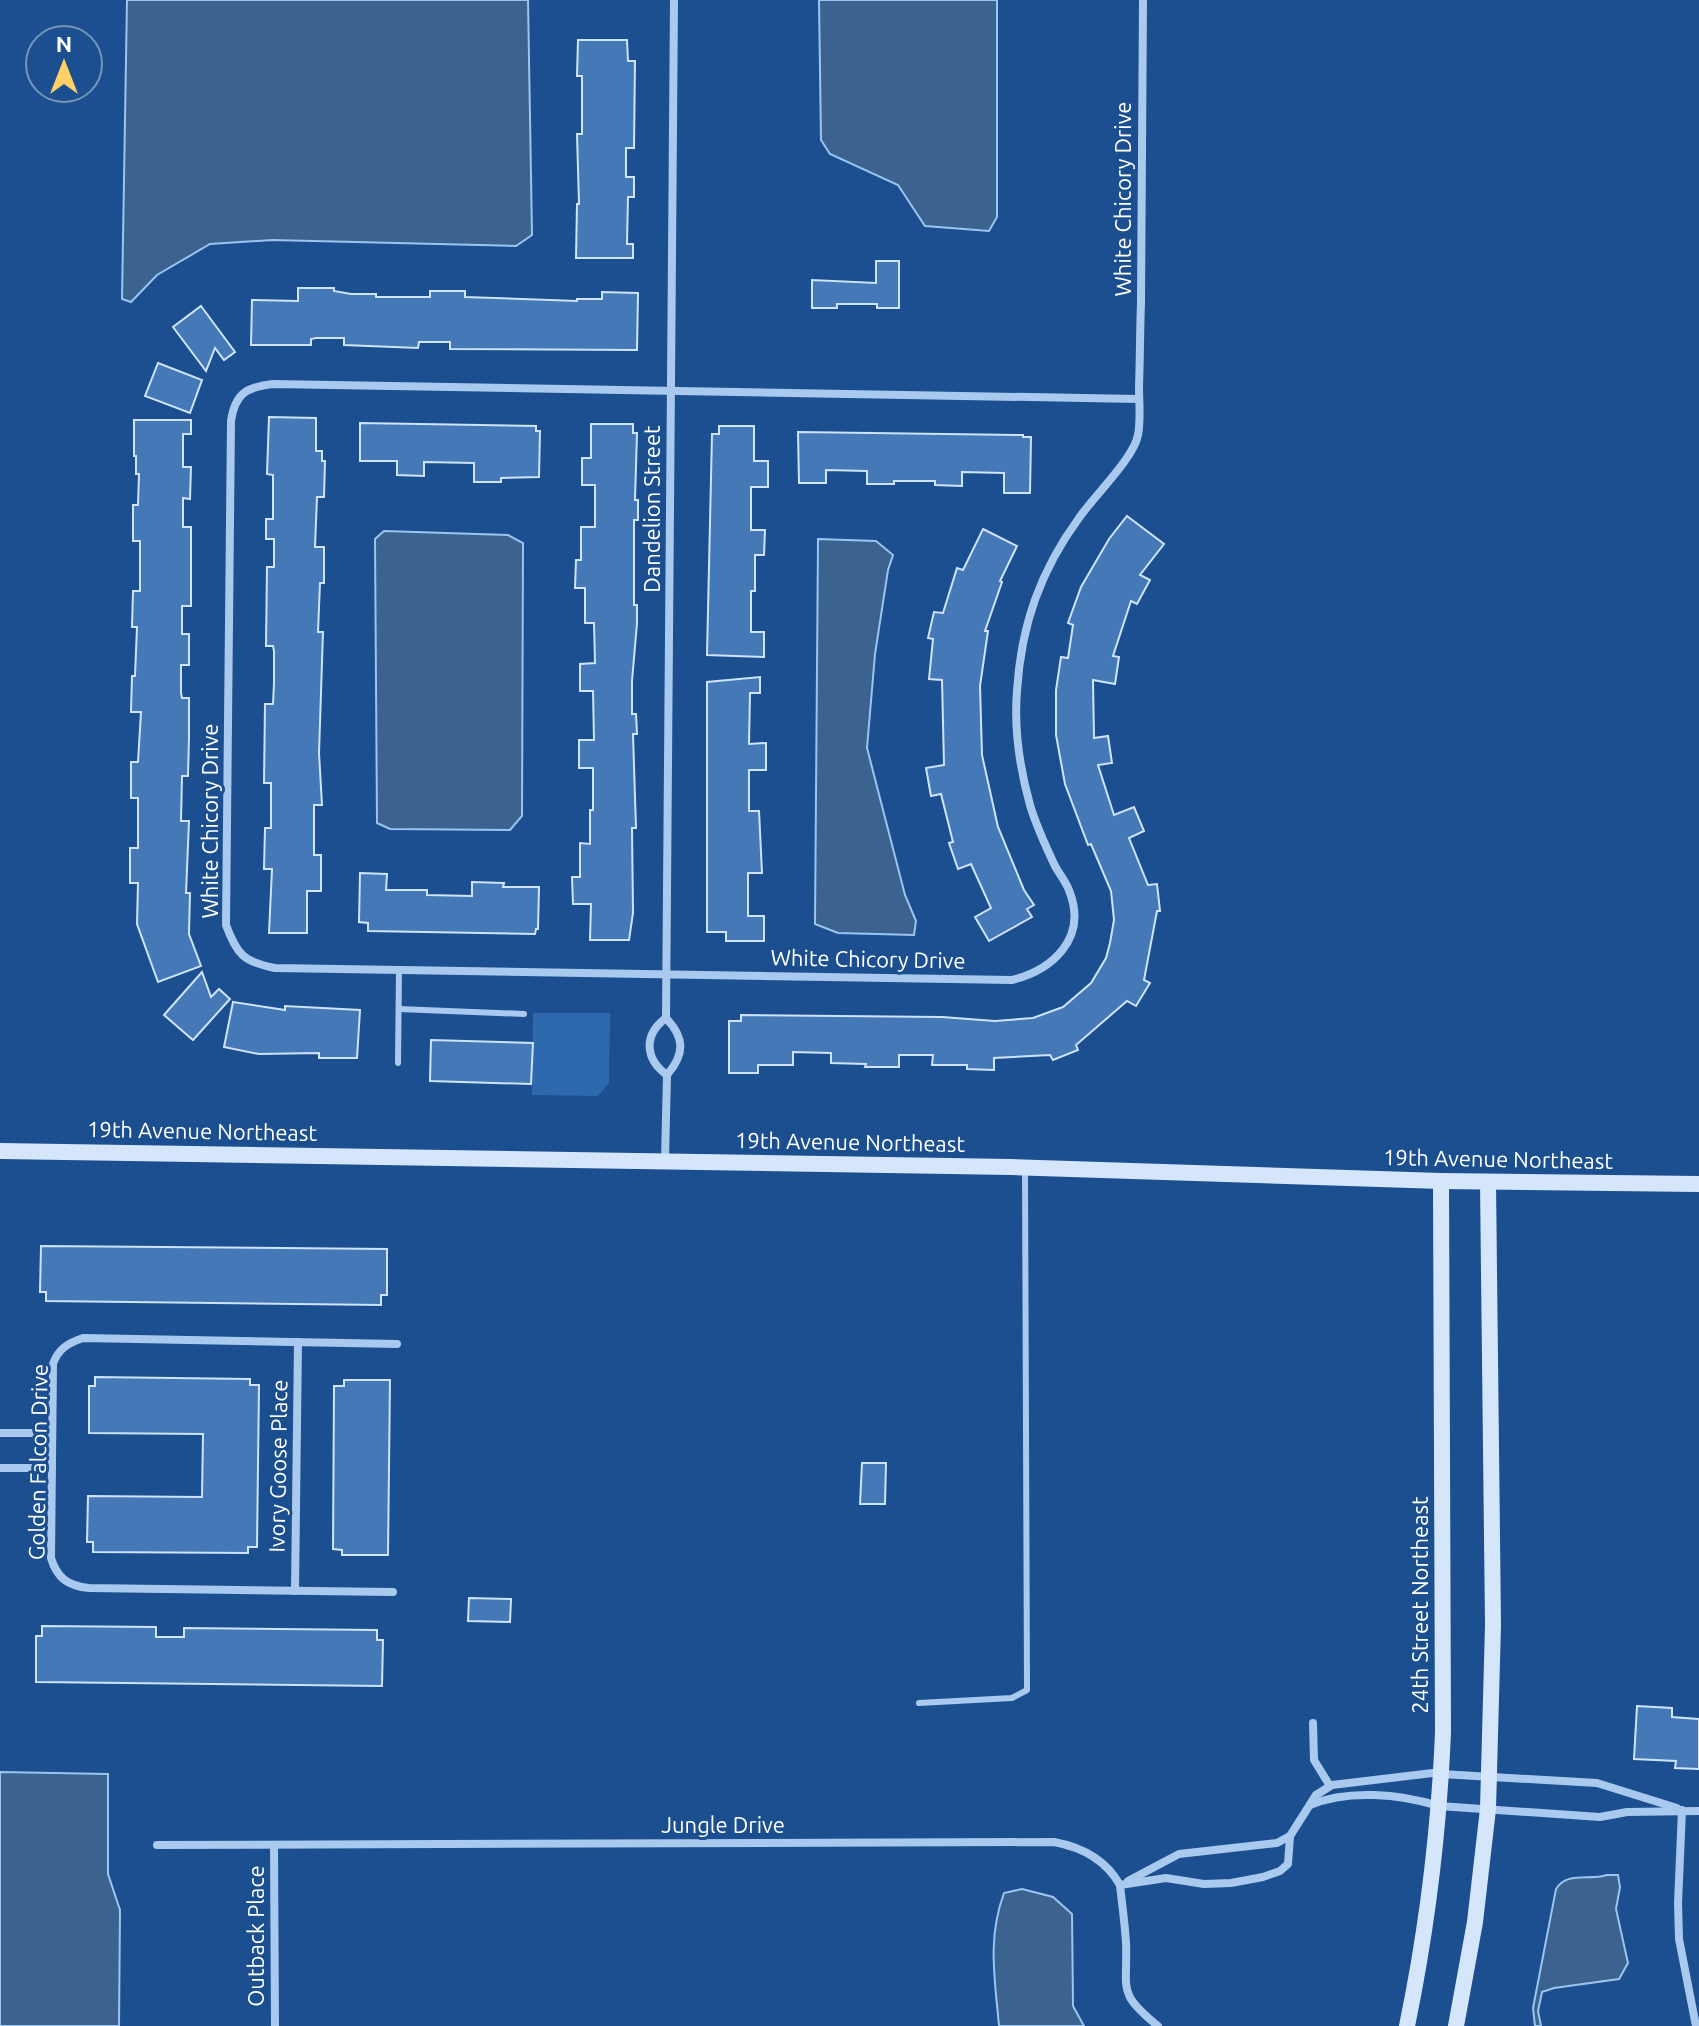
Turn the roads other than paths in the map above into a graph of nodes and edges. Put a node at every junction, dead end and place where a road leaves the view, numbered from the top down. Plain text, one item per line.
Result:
1 (674, 0) edge
2 (1143, 0) edge
3 (671, 391) junction
4 (1139, 399) junction
5 (399, 970) junction
6 (667, 975) junction
7 (399, 1009) junction
8 (524, 1014) dead end
9 (666, 1018) junction
10 (398, 1063) dead end
11 (667, 1075) junction
12 (0, 1151) edge
13 (665, 1160) junction
14 (1025, 1167) junction
15 (1441, 1181) junction
16 (1488, 1182) junction
17 (1699, 1184) edge
18 (298, 1342) junction
19 (397, 1344) dead end
20 (0, 1433) edge
21 (52, 1433) junction
22 (0, 1468) edge
23 (52, 1468) junction
24 (295, 1591) junction
25 (393, 1592) dead end
26 (919, 1703) dead end
27 (1313, 1723) dead end
28 (1441, 1773) junction
29 (1489, 1777) junction
30 (1330, 1786) junction
31 (1310, 1805) junction
32 (1439, 1806) junction
33 (1488, 1809) junction
34 (1682, 1810) junction
35 (1699, 1811) edge
36 (1290, 1836) junction
37 (157, 1845) dead end
38 (274, 1846) junction
39 (1120, 1885) junction
40 (275, 2026) edge
41 (1158, 2026) edge
42 (1407, 2026) edge
43 (1456, 2026) edge
44 (1696, 2026) edge

1 - 3 street, Dandelion Street
2 - 4 street, White Chicory Drive
3 - 4 street, White Chicory Drive
3 - 5 street, White Chicory Drive
3 - 6 street, Dandelion Street
4 - 6 street, White Chicory Drive
5 - 6 street, White Chicory Drive
5 - 7 lane
6 - 9 street, Dandelion Street
7 - 8 lane
7 - 10 lane
9 - 11 street, Dandelion Street
9 - 11 street, Dandelion Street
11 - 13 street, Dandelion Street
12 - 13 street, 19th Avenue Northeast
13 - 14 street, 19th Avenue Northeast
14 - 15 street, 19th Avenue Northeast
14 - 26 lane
15 - 16 street, 19th Avenue Northeast
15 - 28 street, 24th Street Northeast
16 - 17 street, 19th Avenue Northeast
16 - 29 street
18 - 19 street, Golden Falcon Drive
18 - 21 street, Golden Falcon Drive
18 - 24 street, Ivory Goose Place
20 - 21 street
21 - 23 street, Golden Falcon Drive
22 - 23 street
23 - 24 street, Golden Falcon Drive
24 - 25 street, Golden Falcon Drive
27 - 30 street
28 - 29 street
28 - 30 street
28 - 32 street, 24th Street Northeast
29 - 33 street
29 - 34 street
30 - 31 street
31 - 32 street
31 - 36 street
32 - 33 street
32 - 42 street, 24th Street Northeast
33 - 34 street
33 - 43 street
34 - 35 street
34 - 44 street
36 - 39 street
36 - 39 street
37 - 38 street, Jungle Drive
38 - 39 street, Jungle Drive
38 - 40 street, Outback Place
39 - 41 street

